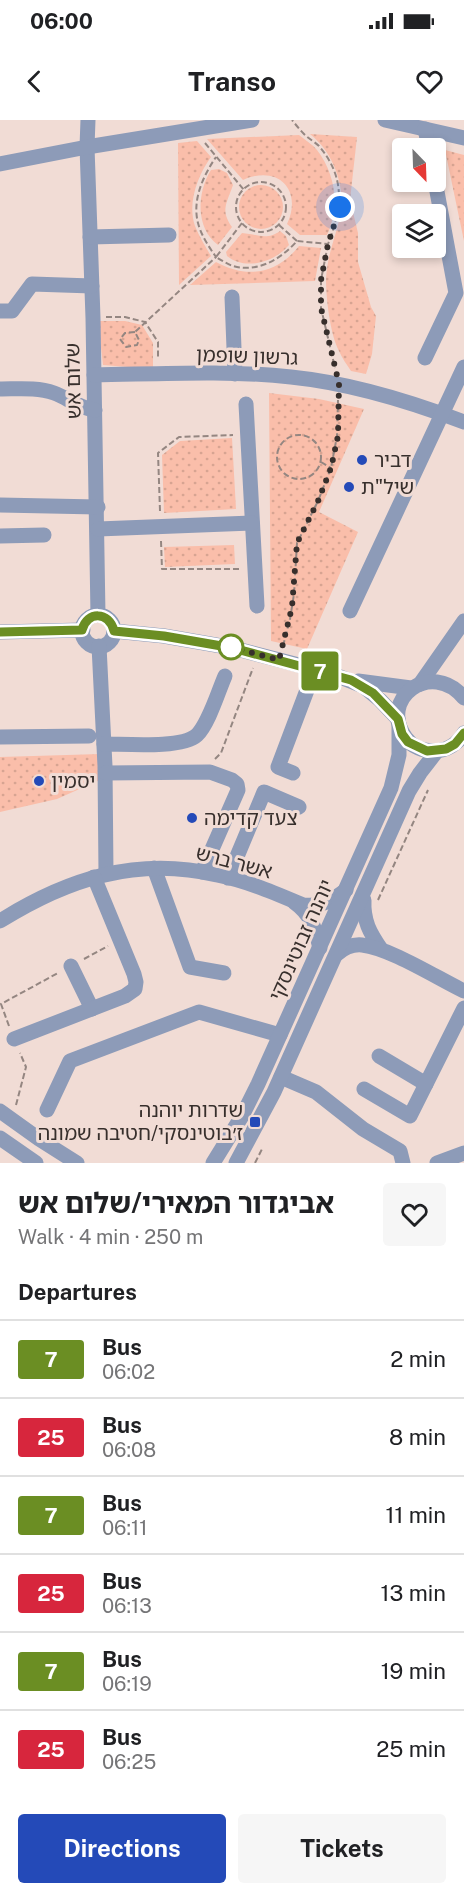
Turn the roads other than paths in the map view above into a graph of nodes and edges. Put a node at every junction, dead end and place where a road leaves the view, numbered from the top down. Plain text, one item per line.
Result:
1 (88, 120) edge
2 (252, 120) edge
3 (385, 120) edge
4 (217, 122) edge
5 (425, 129) junction
6 (427, 138) edge
7 (464, 138) edge
8 (87, 147) junction
9 (0, 164) edge
10 (437, 192) edge
11 (169, 235) dead end
12 (90, 237) junction
13 (92, 286) junction
14 (232, 297) dead end
15 (0, 311) edge
16 (425, 358) dead end
17 (464, 367) edge
18 (235, 374) junction
19 (94, 375) junction
20 (0, 389) edge
21 (246, 405) dead end
22 (95, 410) junction
23 (442, 414) junction
24 (464, 422) edge
25 (0, 504) edge
26 (98, 507) junction
27 (252, 523) junction
28 (98, 529) junction
29 (44, 535) dead end
30 (0, 536) edge
31 (257, 606) dead end
32 (350, 611) dead end
33 (98, 615) junction
34 (464, 621) edge
35 (82, 630) junction
36 (114, 631) junction
37 (0, 632) edge
38 (99, 646) junction
39 (315, 669) junction
40 (225, 676) dead end
41 (351, 680) junction
42 (416, 686) junction
43 (464, 698) edge
44 (398, 721) junction
45 (89, 736) dead end
46 (0, 737) edge
47 (461, 740) edge
48 (105, 744) junction
49 (437, 751) junction
50 (106, 773) junction
51 (293, 773) dead end
52 (298, 807) dead end
53 (154, 868) junction
54 (202, 872) junction
55 (100, 875) junction
56 (228, 878) junction
57 (346, 890) junction
58 (365, 892) junction
59 (289, 899) junction
60 (0, 921) edge
61 (320, 948) junction
62 (381, 949) junction
63 (337, 954) junction
64 (71, 966) dead end
65 (224, 973) dead end
66 (464, 991) edge
67 (464, 1008) edge
68 (92, 1009) junction
69 (280, 1035) junction
70 (14, 1039) dead end
71 (380, 1056) dead end
72 (281, 1077) junction
73 (426, 1084) junction
74 (364, 1089) dead end
75 (47, 1110) dead end
76 (0, 1111) edge
77 (0, 1138) edge
78 (464, 1153) edge
79 (36, 1163) edge
80 (77, 1163) edge
81 (213, 1163) edge
82 (236, 1163) edge
83 (403, 1163) edge
84 (437, 1163) edge

1 - 8 street, שלום אש
2 - 4 street
3 - 5 street
4 - 8 street
5 - 6 street
5 - 7 street
8 - 9 street
8 - 12 street, שלום אש
10 - 16 street
11 - 12 street
12 - 13 street, שלום אש
13 - 15 street
13 - 19 street, שלום אש
14 - 18 street
17 - 23 street
18 - 19 street, גרשון שופמן
18 - 23 street, גרשון שופמן
19 - 22 street, שלום אש
20 - 22 street
21 - 27 street
22 - 26 street, שלום אש
23 - 24 street, גרשון שופמן
23 - 32 street
25 - 26 street
26 - 28 street, שלום אש
27 - 28 street
27 - 31 street
28 - 33 street, שלום אש
29 - 30 street
33 - 35 street
33 - 36 street
34 - 42 street
35 - 37 street
35 - 38 street
36 - 38 street
36 - 39 street
38 - 48 street
39 - 41 street
39 - 51 street
40 - 48 street
41 - 42 street
41 - 44 street
42 - 43 street
42 - 44 street
44 - 49 street
44 - 57 street, יוהנה זבוטינסקי
45 - 46 street
47 - 49 street
48 - 50 street
49 - 58 street, יוהנה זבוטינסקי
50 - 54 street
50 - 55 street
52 - 56 street
53 - 54 street, אשר ברש
53 - 55 street, אשר ברש
53 - 65 street
54 - 56 street, אשר ברש
55 - 60 street, אשר ברש
55 - 68 street
56 - 59 street, אשר ברש
57 - 59 street, אשר ברש
57 - 61 street, יוהנה זבוטינסקי
58 - 62 street
58 - 63 street, יוהנה זבוטינסקי
59 - 61 street, אשר ברש
61 - 69 street, יוהנה זבוטינסקי
62 - 63 street
62 - 66 street
63 - 72 street, יוהנה זבוטינסקי
64 - 68 street
67 - 73 street
68 - 70 street
69 - 75 street
69 - 81 street, יוהנה זבוטינסקי
71 - 73 street
72 - 82 street, יוהנה זבוטינסקי
72 - 83 street
73 - 74 street
76 - 80 street
77 - 79 street
78 - 84 street

